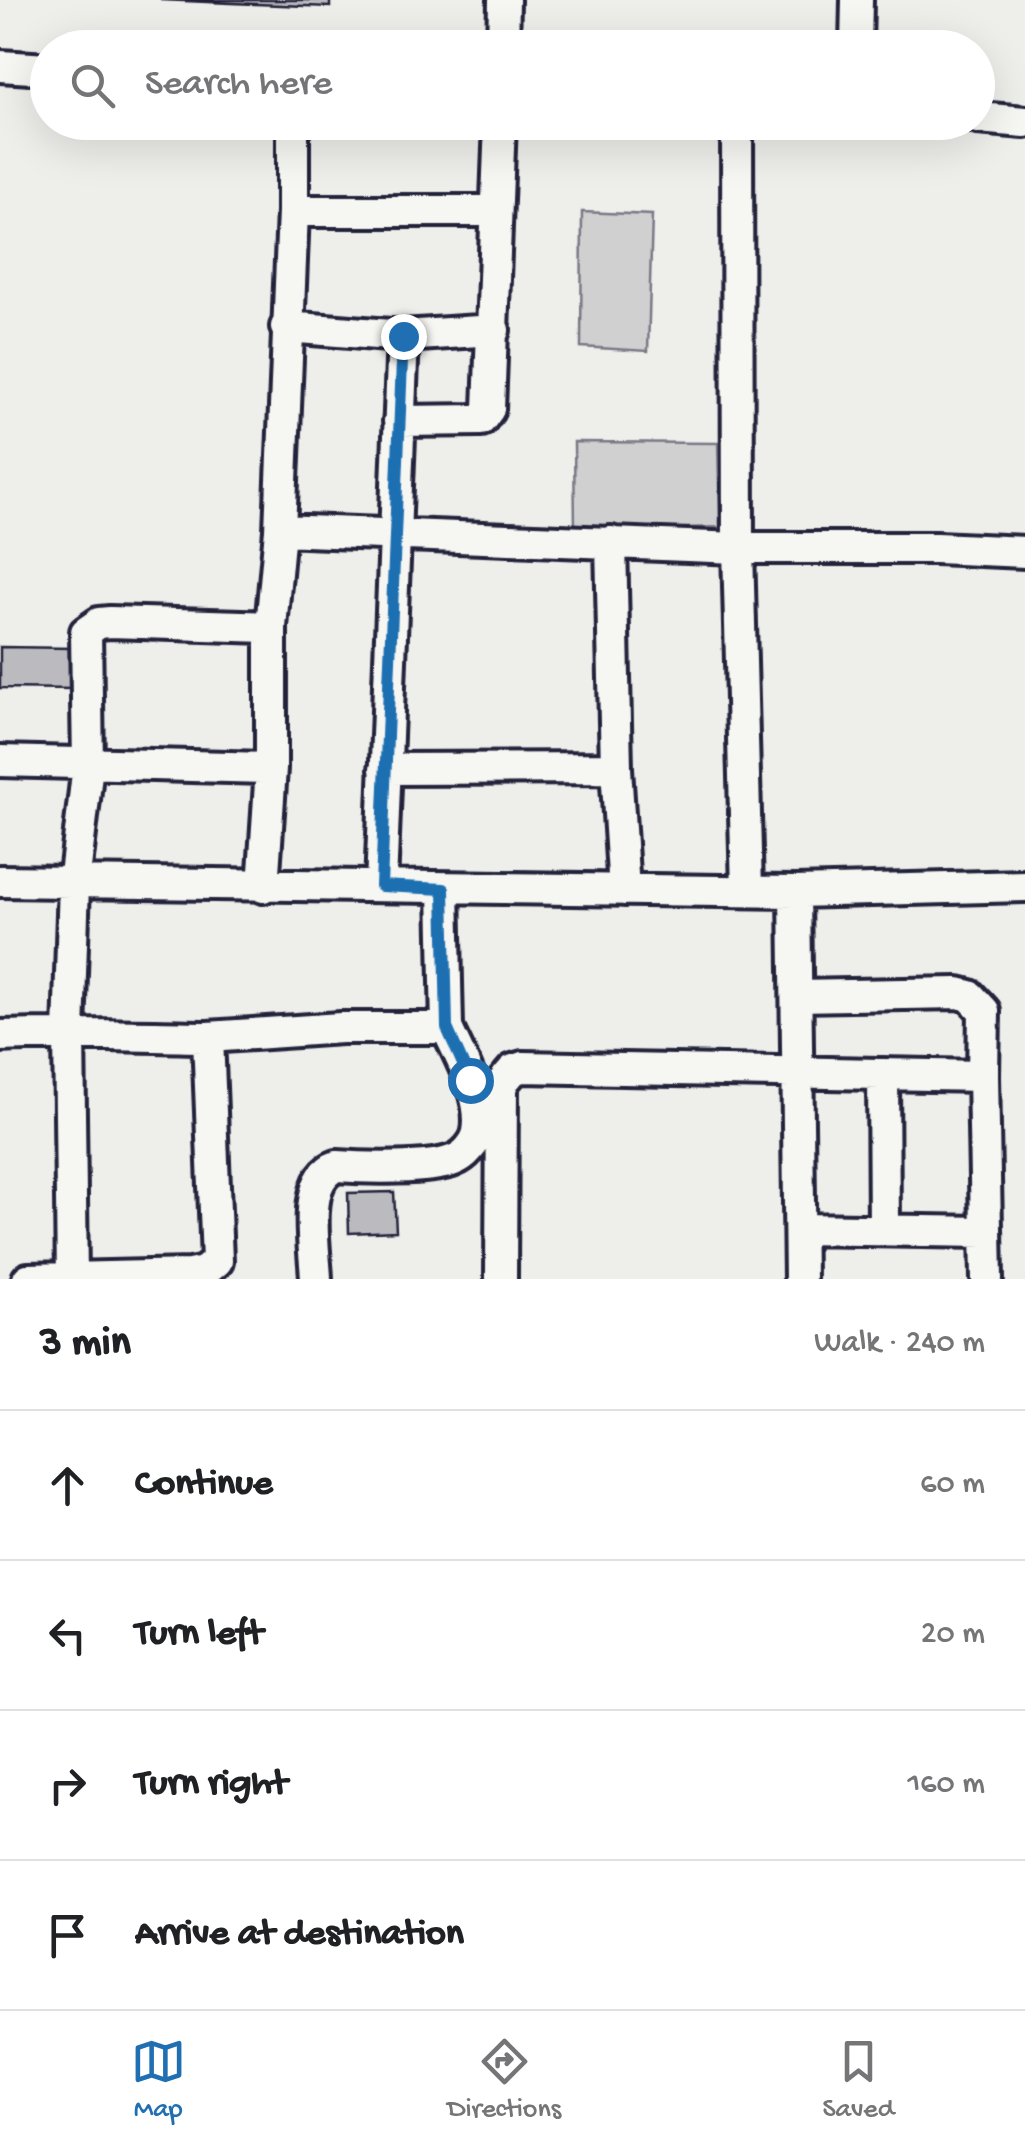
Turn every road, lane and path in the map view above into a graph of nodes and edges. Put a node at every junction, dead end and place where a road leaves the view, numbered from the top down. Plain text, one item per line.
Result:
1 (504, 0) edge
2 (857, 0) edge
3 (503, 30) edge
4 (856, 30) edge
5 (0, 66) edge
6 (30, 68) edge
7 (995, 119) edge
8 (1025, 122) edge
9 (293, 140) edge
10 (499, 140) edge
11 (737, 140) edge
12 (293, 211) junction
13 (496, 211) junction
14 (286, 327) junction
15 (494, 330) junction
16 (403, 336) junction
17 (399, 421) junction
18 (280, 530) junction
19 (394, 536) junction
20 (611, 542) junction
21 (738, 548) junction
22 (1025, 552) edge
23 (271, 626) junction
24 (0, 761) edge
25 (88, 766) junction
26 (271, 768) junction
27 (616, 768) junction
28 (385, 769) junction
29 (0, 881) edge
30 (74, 884) junction
31 (381, 886) junction
32 (1025, 886) edge
33 (263, 887) junction
34 (444, 889) junction
35 (624, 890) junction
36 (746, 890) junction
37 (795, 892) junction
38 (796, 996) junction
39 (447, 1028) junction
40 (69, 1033) junction
41 (0, 1036) edge
42 (208, 1036) junction
43 (796, 1072) junction
44 (883, 1074) junction
45 (984, 1076) junction
46 (800, 1229) junction
47 (884, 1230) junction
48 (985, 1232) junction
49 (72, 1278) edge
50 (28, 1279) edge
51 (316, 1279) edge
52 (502, 1279) edge
53 (800, 1279) edge
54 (987, 1279) edge

1 - 3 street
2 - 4 street
5 - 6 street
7 - 8 street
9 - 12 street
10 - 13 street
11 - 21 street
12 - 13 street
12 - 14 street
13 - 15 street
14 - 16 street
14 - 18 street
15 - 16 street
15 - 17 street
16 - 17 street
17 - 19 street
18 - 19 street
18 - 23 street
19 - 20 street
19 - 28 street
20 - 21 street
20 - 27 street
21 - 22 street
21 - 36 street
23 - 25 street
23 - 26 street
24 - 25 street
25 - 26 street
25 - 30 street
26 - 33 street
27 - 28 street
27 - 35 street
28 - 31 street
29 - 30 street
30 - 33 street
30 - 40 street
31 - 33 street
31 - 34 street
32 - 37 street
34 - 35 street
34 - 39 street
35 - 36 street
36 - 37 street
37 - 38 street
38 - 43 street
38 - 45 street
39 - 42 street
39 - 51 street
40 - 41 street
40 - 42 street
40 - 49 street
42 - 49 street
43 - 44 street
43 - 46 street
43 - 52 street
44 - 45 street
44 - 47 street
45 - 48 street
46 - 47 street
46 - 53 street
47 - 48 street
48 - 54 street
49 - 50 street

